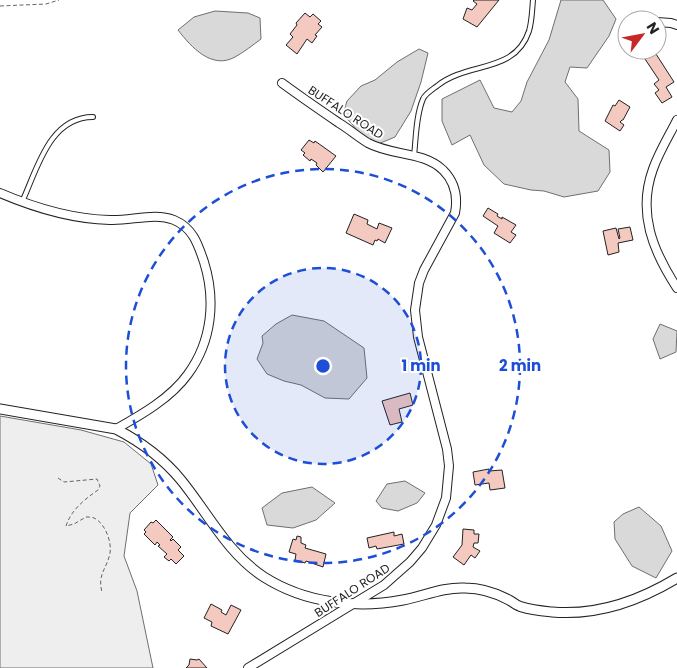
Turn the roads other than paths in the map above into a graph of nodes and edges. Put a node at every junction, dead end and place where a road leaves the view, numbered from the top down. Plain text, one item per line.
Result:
1 (533, 0) edge
2 (282, 83) dead end
3 (93, 117) dead end
4 (677, 120) edge
5 (414, 156) junction
6 (0, 193) edge
7 (22, 202) junction
8 (677, 288) edge
9 (0, 409) edge
10 (116, 429) junction
11 (677, 578) edge
12 (352, 604) junction
13 (248, 668) edge

1 - 5 lane
2 - 5 street, BUFFALO ROAD
3 - 7 lane
4 - 8 street
5 - 12 street, BUFFALO ROAD
6 - 7 street
7 - 10 street
9 - 10 street
10 - 12 street
11 - 12 street
12 - 13 street, BUFFALO ROAD

